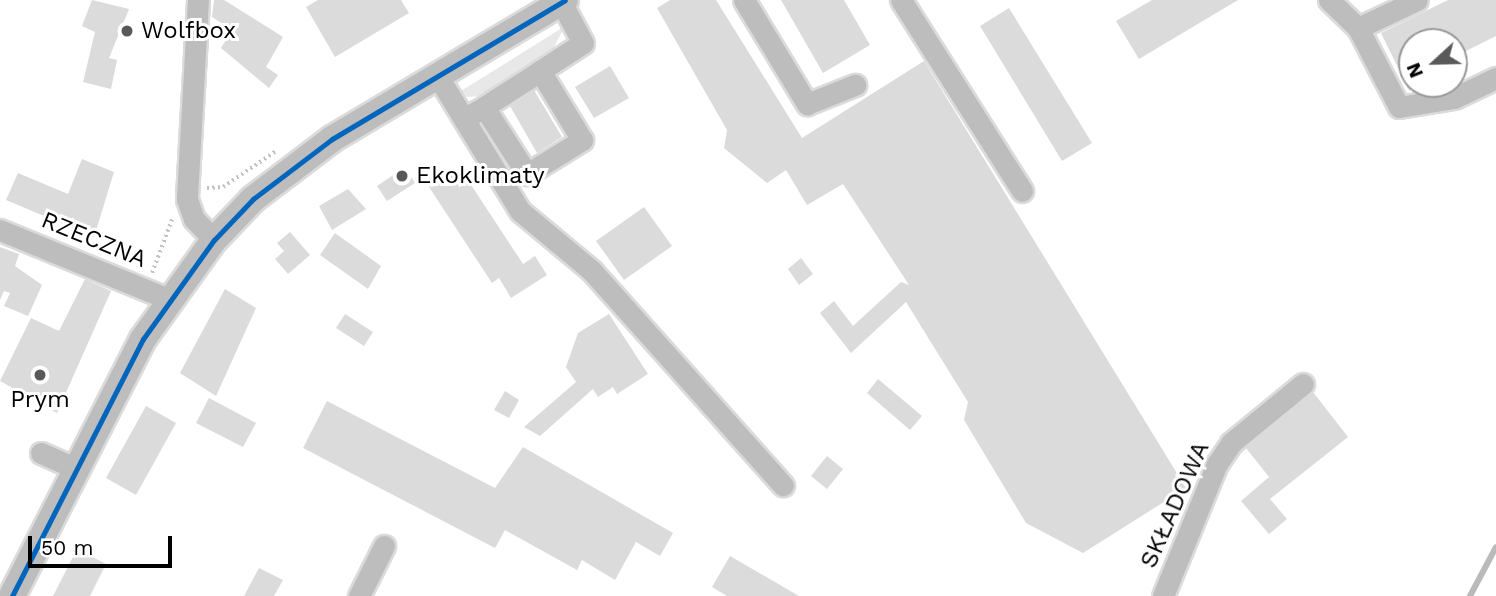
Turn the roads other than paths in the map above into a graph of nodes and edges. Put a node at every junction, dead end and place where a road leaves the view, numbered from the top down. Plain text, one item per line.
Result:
1 (198, 0) edge
2 (744, 0) edge
3 (901, 0) edge
4 (1417, 0) edge
5 (563, 1) edge
6 (1333, 7) edge
7 (1358, 28) junction
8 (540, 71) junction
9 (438, 75) junction
10 (1496, 78) edge
11 (855, 85) dead end
12 (484, 107) junction
13 (464, 119) junction
14 (1022, 191) dead end
15 (0, 230) edge
16 (214, 240) junction
17 (168, 299) junction
18 (1303, 384) dead end
19 (41, 453) dead end
20 (77, 469) junction
21 (782, 485) dead end
22 (384, 546) dead end
23 (12, 596) edge
24 (359, 596) edge
25 (1163, 596) edge

1 - 16 street
2 - 11 street
3 - 14 street
4 - 7 street
5 - 8 street
5 - 9 main road
6 - 7 street
7 - 10 street
8 - 12 street
8 - 12 street
9 - 13 street
9 - 16 main road
12 - 13 street
13 - 21 street
15 - 17 street, RZECZNA
16 - 17 main road
17 - 20 main road
18 - 25 street, SKŁADOWA
19 - 20 street
20 - 23 main road
22 - 24 street

